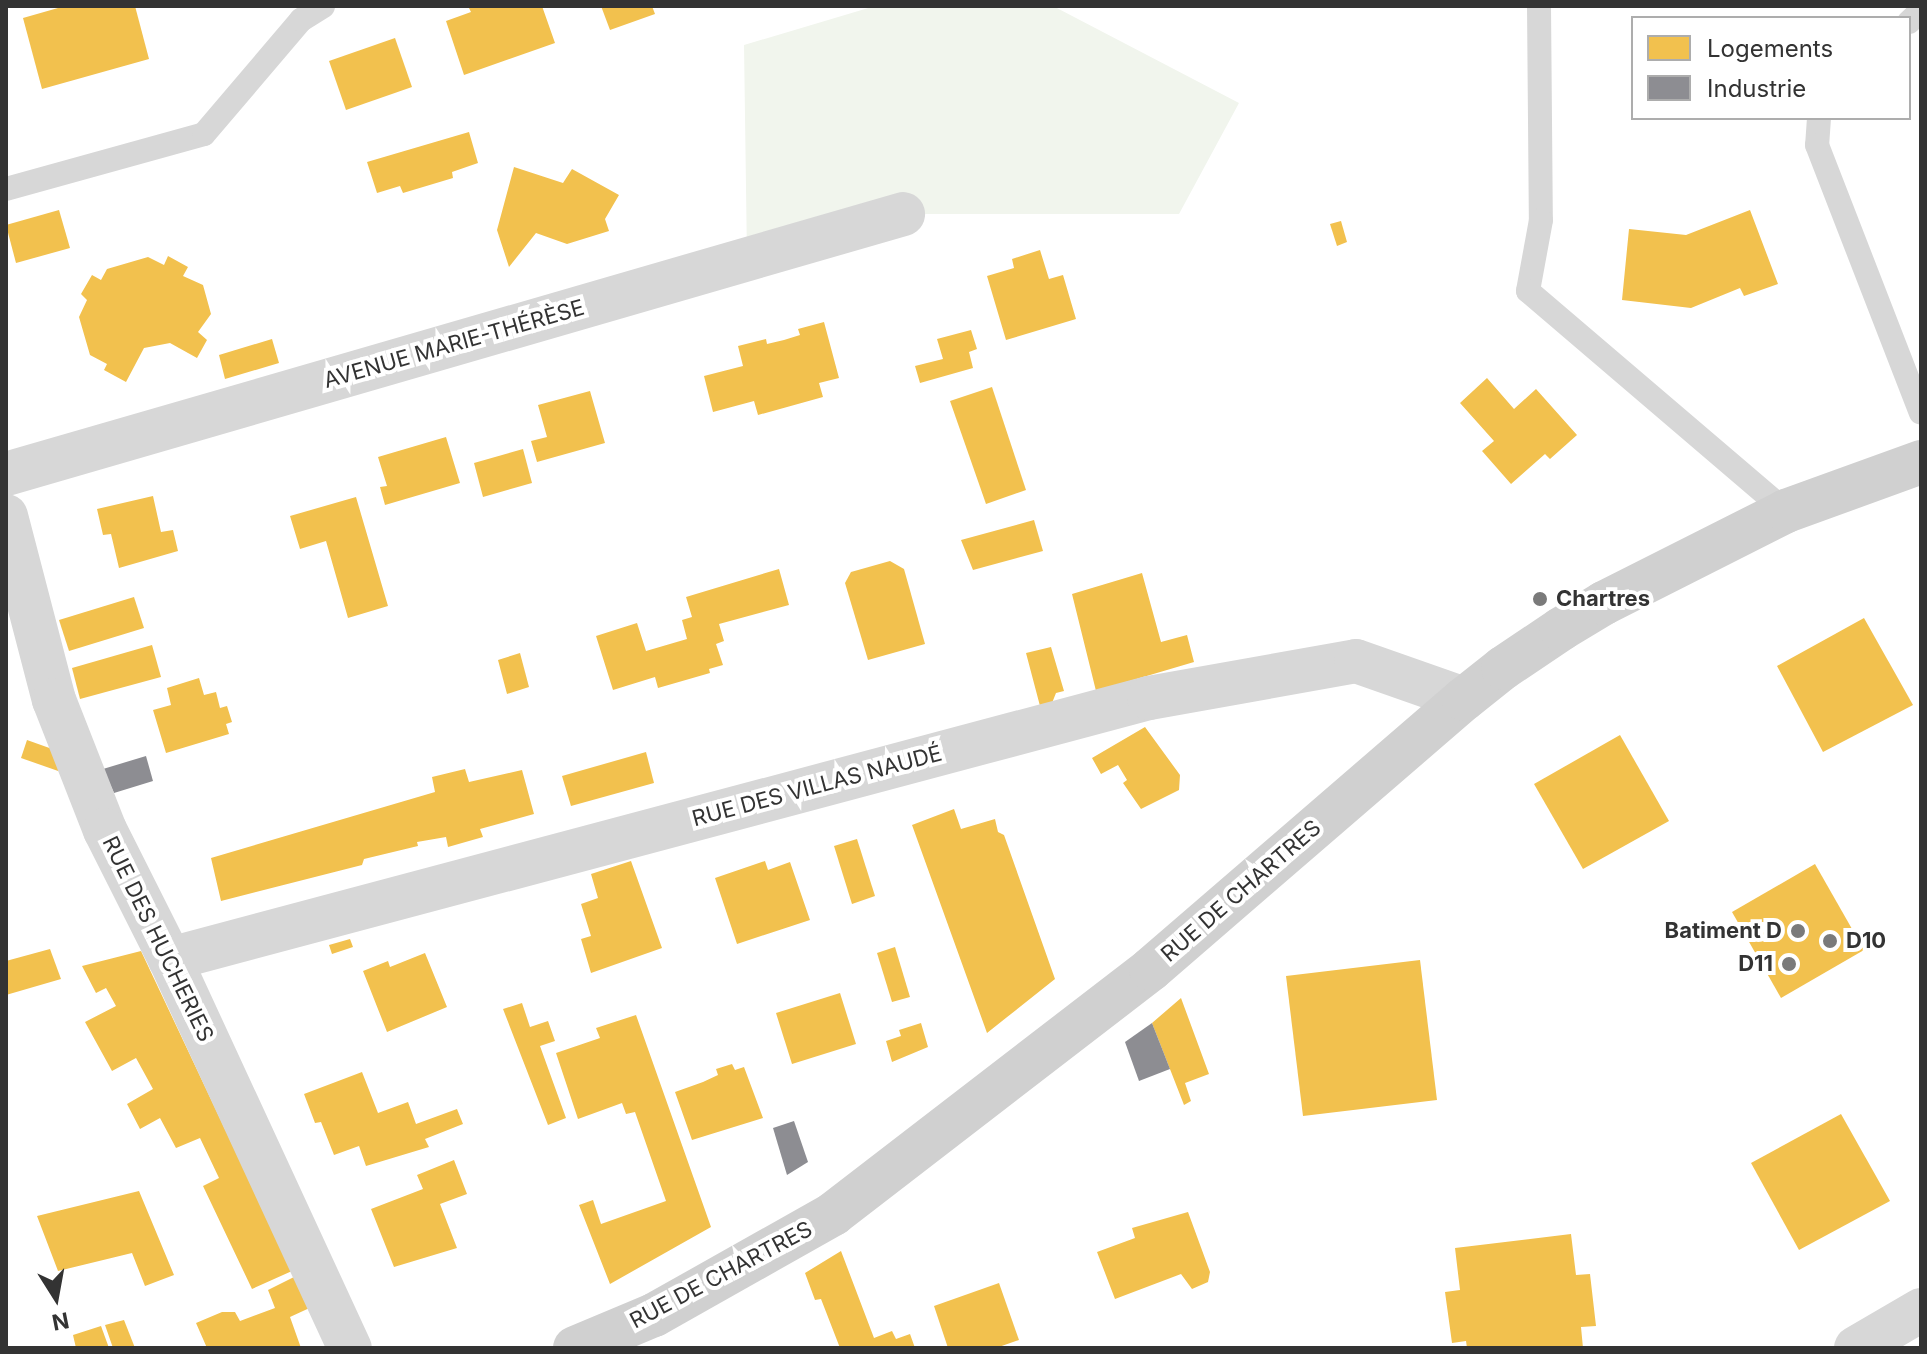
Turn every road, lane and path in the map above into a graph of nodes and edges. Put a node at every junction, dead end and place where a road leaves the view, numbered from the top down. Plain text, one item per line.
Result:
1 (323, 6) edge
2 (1539, 6) edge
3 (1819, 120) edge
4 (6, 189) edge
5 (903, 214) dead end
6 (1921, 413) edge
7 (1921, 462) edge
8 (6, 474) edge
9 (1786, 511) junction
10 (6, 516) edge
11 (1464, 699) junction
12 (170, 959) junction
13 (1921, 1310) edge
14 (350, 1348) edge
15 (575, 1348) edge
16 (1856, 1348) edge

1 - 4 lane
2 - 9 lane
3 - 6 lane
5 - 8 street, AVENUE MARIE-THÉRÈSE
7 - 9 main road, RUE DE CHARTRES
9 - 11 main road, RUE DE CHARTRES
10 - 12 street, RUE DES HUCHERIES
11 - 12 street, RUE DES VILLAS NAUDÉ
11 - 15 main road, RUE DE CHARTRES
12 - 14 street, RUE DES HUCHERIES
13 - 16 street

